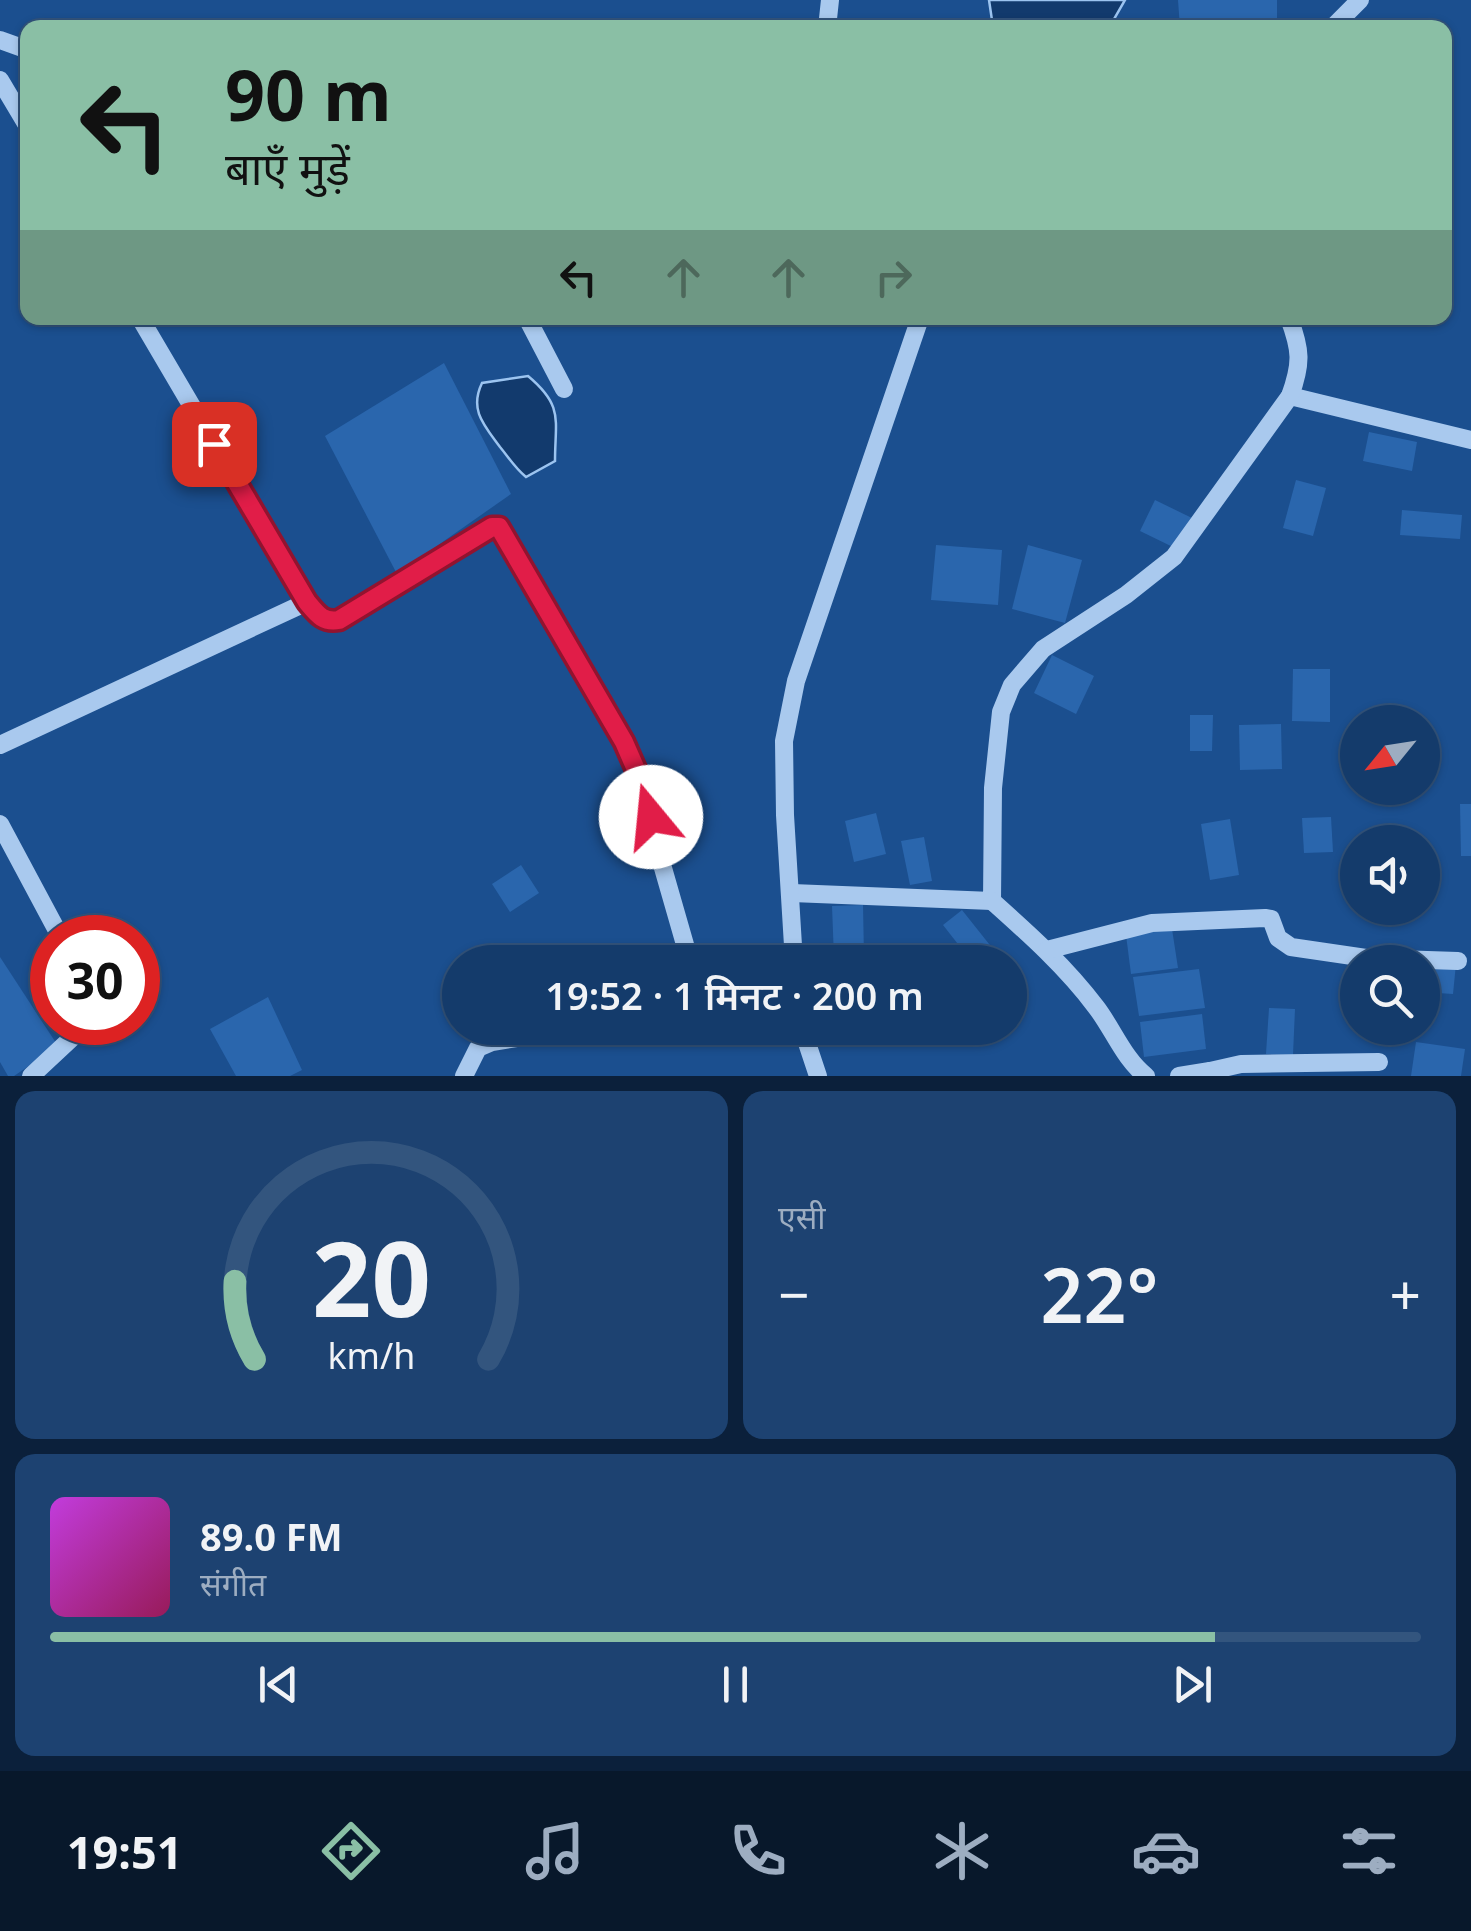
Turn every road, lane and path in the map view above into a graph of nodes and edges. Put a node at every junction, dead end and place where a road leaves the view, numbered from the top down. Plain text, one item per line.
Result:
1 (1360, 0) edge
2 (1340, 20) edge
3 (0, 80) edge
4 (20, 114) edge
5 (144, 325) edge
6 (531, 325) edge
7 (918, 325) edge
8 (1292, 325) edge
9 (564, 389) dead end
10 (1290, 396) junction
11 (1471, 440) edge
12 (307, 602) junction
13 (0, 745) edge
14 (0, 824) edge
15 (792, 892) junction
16 (992, 901) junction
17 (49, 915) edge
18 (685, 945) edge
19 (794, 945) edge
20 (1047, 950) junction
21 (1458, 961) dead end
22 (64, 1045) edge
23 (485, 1045) edge
24 (808, 1045) edge
25 (1378, 1062) dead end
26 (1210, 1073) edge
27 (31, 1076) edge
28 (464, 1076) edge
29 (818, 1076) edge
30 (1146, 1076) edge
31 (1179, 1076) edge

1 - 2 street
3 - 4 street
5 - 12 street
6 - 9 street
7 - 15 street
8 - 10 street
10 - 11 street
10 - 16 street
12 - 13 street
12 - 18 street
14 - 17 street
15 - 16 street
15 - 19 street
16 - 20 street
20 - 21 street
20 - 30 street
22 - 27 street
23 - 28 street
24 - 29 street
25 - 26 street
26 - 31 street

